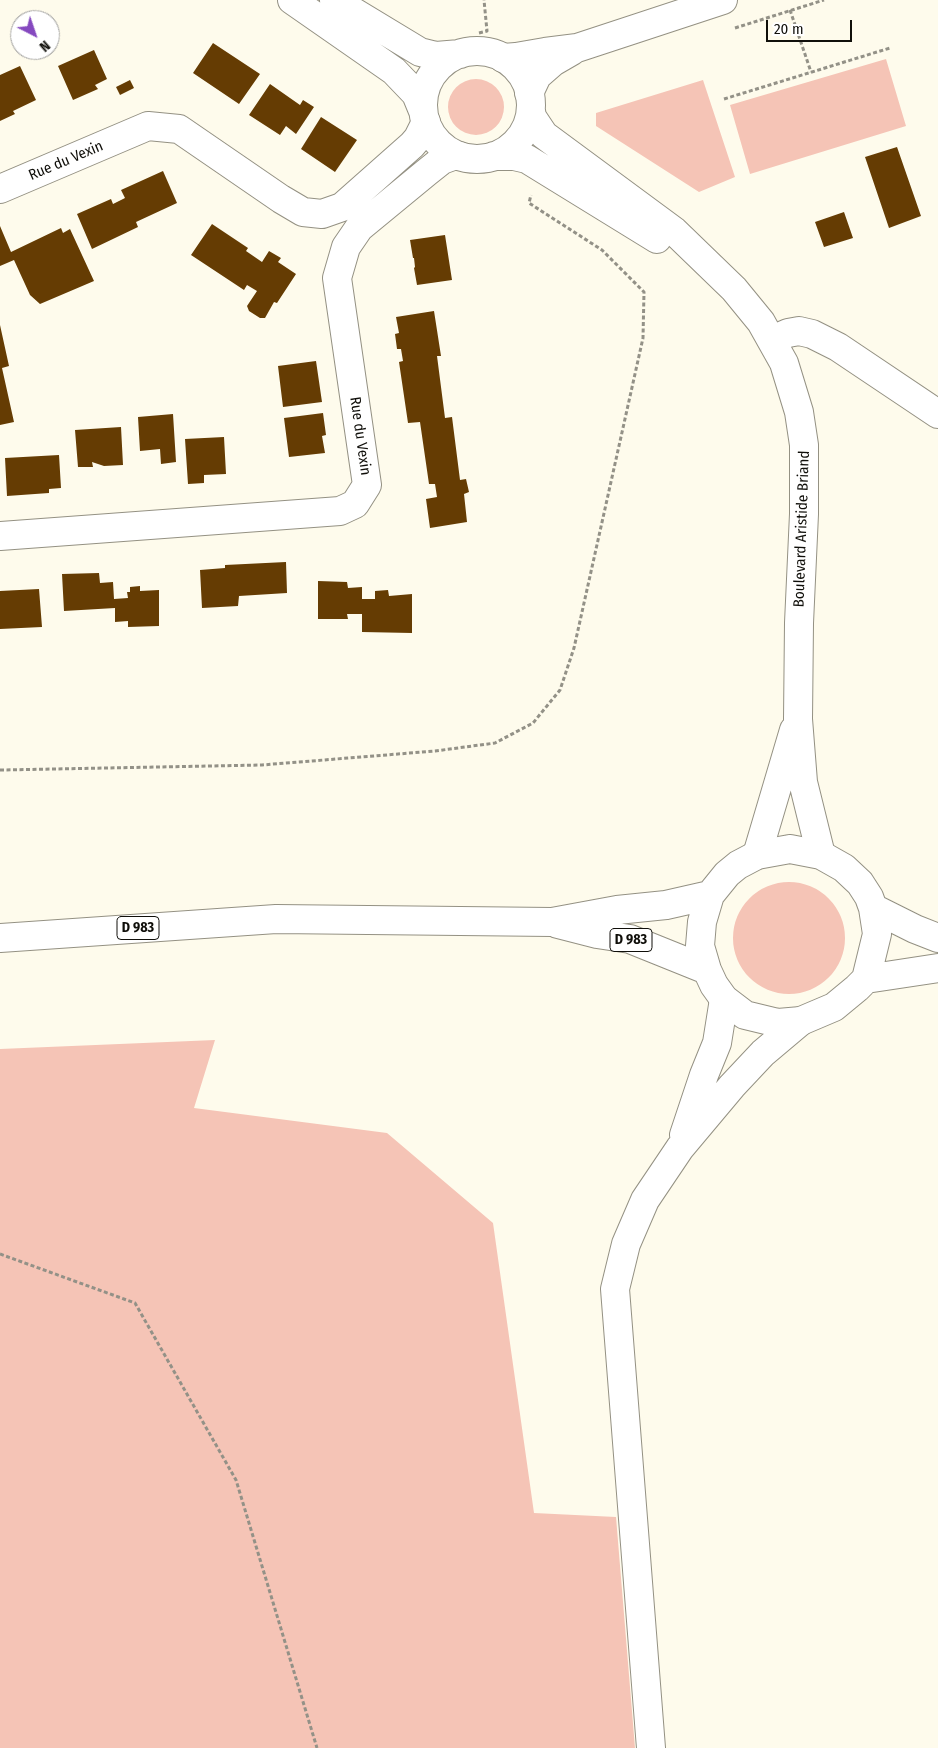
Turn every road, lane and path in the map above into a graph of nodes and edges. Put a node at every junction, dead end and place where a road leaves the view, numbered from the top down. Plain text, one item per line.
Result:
1 (292, 0) edge
2 (334, 0) edge
3 (723, 0) edge
4 (824, 0) edge
5 (790, 10) junction
6 (729, 30) dead end
7 (577, 48) junction
8 (890, 48) dead end
9 (460, 54) junction
10 (503, 58) junction
11 (811, 72) junction
12 (724, 99) dead end
13 (530, 102) junction
14 (425, 116) junction
15 (459, 156) junction
16 (494, 156) junction
17 (543, 168) junction
18 (0, 189) edge
19 (719, 274) junction
20 (772, 340) junction
21 (938, 414) edge
22 (0, 536) edge
23 (798, 719) junction
24 (0, 770) edge
25 (757, 856) junction
26 (821, 856) junction
27 (710, 895) junction
28 (873, 908) junction
29 (552, 922) junction
30 (0, 938) edge
31 (938, 938) edge
32 (938, 968) edge
33 (707, 970) junction
34 (866, 979) junction
35 (724, 999) junction
36 (801, 1021) junction
37 (680, 1148) junction
38 (0, 1254) edge
39 (317, 1748) edge
40 (651, 1748) edge

1 - 14 main road
2 - 9 main road
3 - 7 main road
4 - 5 path
5 - 6 path
5 - 11 path
7 - 10 main road
7 - 13 main road
8 - 11 path
9 - 10 main road
9 - 14 main road
10 - 13 main road
11 - 12 path
13 - 16 main road
13 - 19 main road, Boulevard Aristide Briand
14 - 15 main road
14 - 18 main road, Rue du Vexin
15 - 16 main road
15 - 22 main road, Rue du Vexin
16 - 17 main road, Boulevard Aristide Briand
17 - 19 main road, Boulevard Aristide Briand
17 - 24 path
19 - 20 main road, Boulevard Aristide Briand
20 - 21 main road
20 - 23 main road, Boulevard Aristide Briand
23 - 25 main road, Boulevard Aristide Briand
23 - 26 main road, Boulevard Aristide Briand
25 - 26 main road
25 - 27 main road
26 - 28 main road
27 - 29 main road, D 983
27 - 33 main road
28 - 31 main road
28 - 34 main road
29 - 30 main road, D 983
29 - 33 main road, D 983
32 - 34 main road
33 - 35 main road
34 - 36 main road
35 - 36 main road
35 - 37 main road
36 - 37 main road
37 - 40 main road
38 - 39 path

